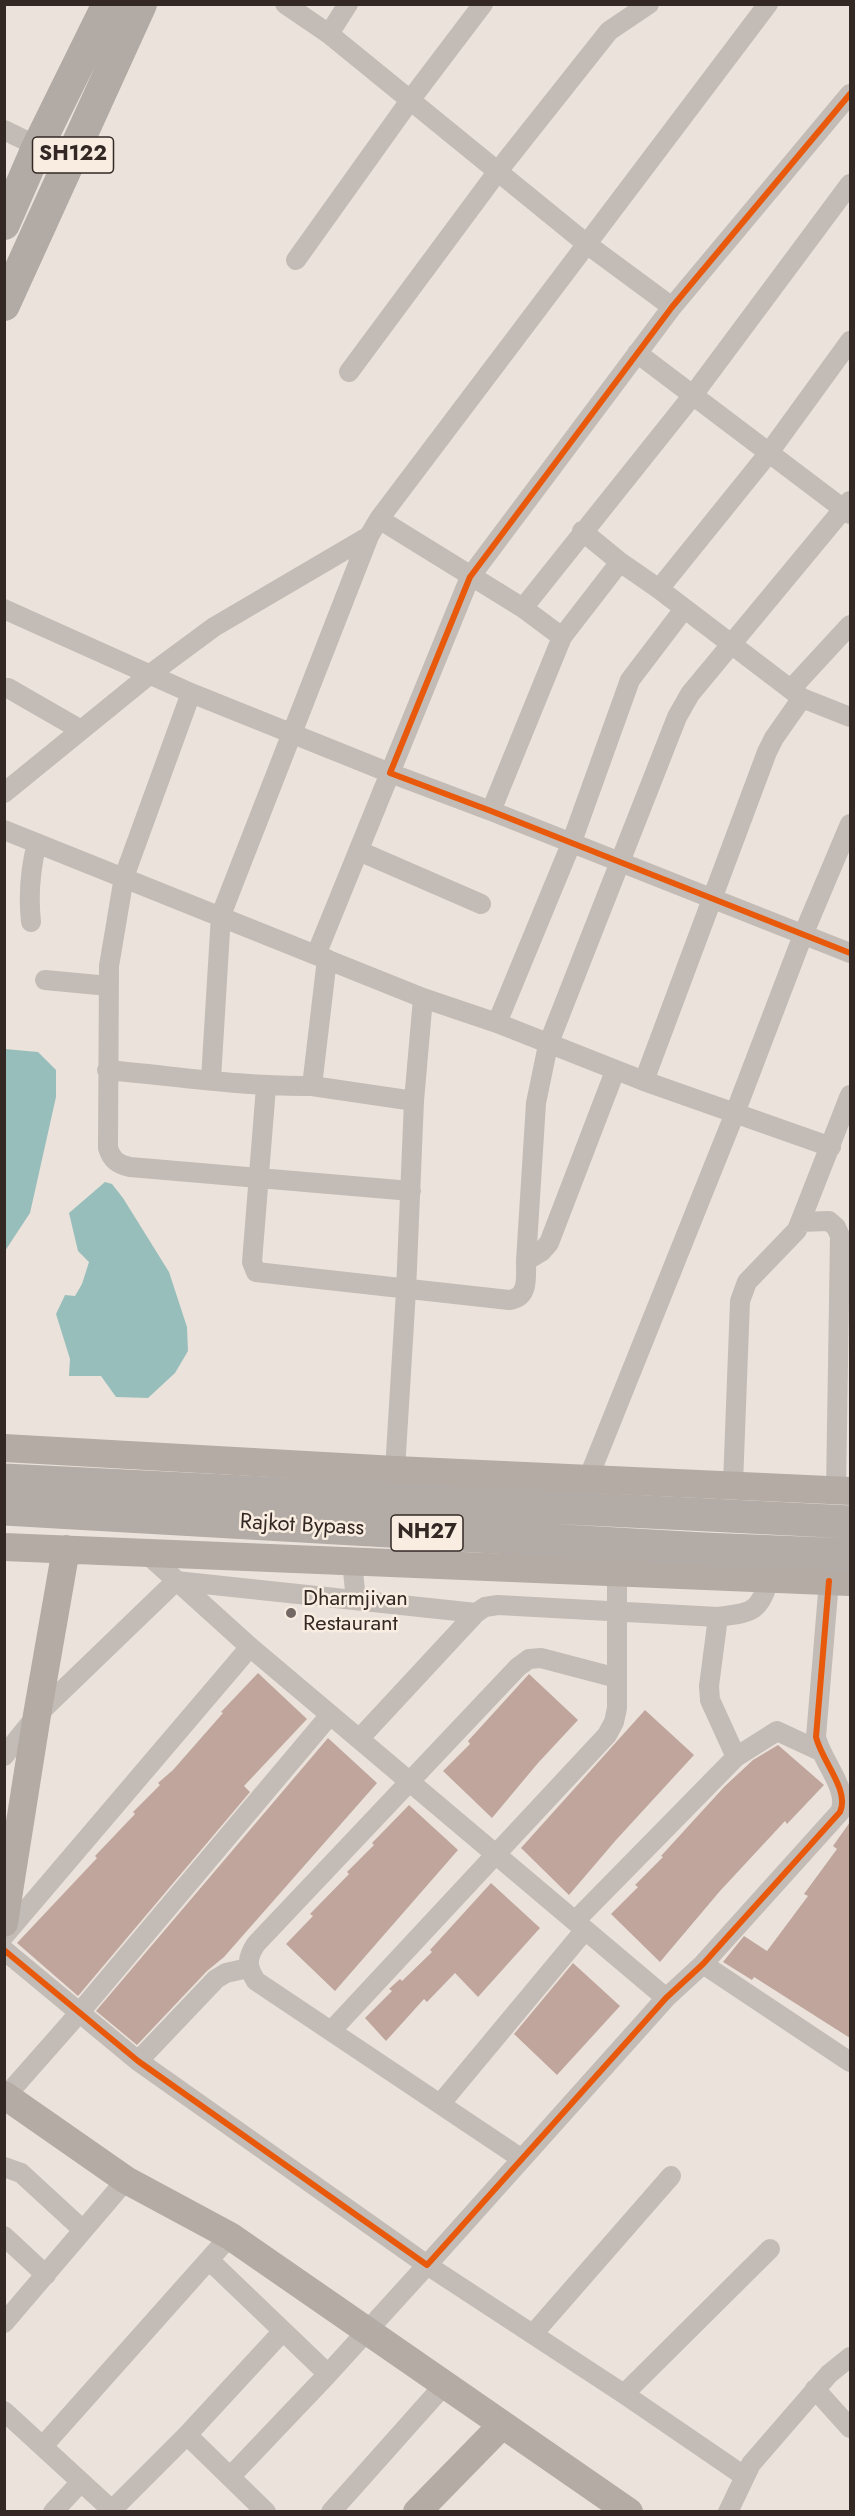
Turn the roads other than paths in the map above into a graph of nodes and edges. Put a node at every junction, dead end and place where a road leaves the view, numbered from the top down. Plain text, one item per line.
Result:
1 (108, 4) edge
2 (141, 4) edge
3 (285, 4) edge
4 (348, 4) edge
5 (483, 4) edge
6 (649, 4) edge
7 (768, 4) edge
8 (329, 34) junction
9 (850, 94) edge
10 (411, 99) junction
11 (4, 130) edge
12 (38, 146) junction
13 (70, 162) junction
14 (498, 171) junction
15 (850, 184) edge
16 (4, 224) edge
17 (588, 245) junction
18 (296, 260) dead end
19 (4, 305) edge
20 (672, 307) junction
21 (850, 341) edge
22 (637, 353) junction
23 (348, 372) dead end
24 (693, 395) junction
25 (768, 454) junction
26 (848, 509) edge
27 (374, 528) junction
28 (582, 531) junction
29 (620, 562) junction
30 (470, 577) junction
31 (659, 589) junction
32 (523, 608) junction
33 (4, 609) edge
34 (684, 609) junction
35 (850, 625) edge
36 (562, 638) junction
37 (731, 644) junction
38 (149, 675) junction
39 (8, 688) dead end
40 (191, 693) junction
41 (797, 694) junction
42 (850, 717) edge
43 (81, 730) junction
44 (291, 732) junction
45 (390, 773) junction
46 (4, 793) edge
47 (491, 810) junction
48 (850, 824) edge
49 (4, 830) edge
50 (37, 843) junction
51 (571, 844) junction
52 (359, 851) junction
53 (621, 864) junction
54 (124, 877) junction
55 (712, 899) junction
56 (481, 904) dead end
57 (221, 915) junction
58 (31, 922) dead end
59 (803, 935) junction
60 (850, 953) edge
61 (321, 957) junction
62 (45, 980) dead end
63 (109, 986) junction
64 (423, 998) junction
65 (497, 1023) junction
66 (548, 1045) junction
67 (108, 1070) junction
68 (615, 1071) junction
69 (211, 1079) junction
70 (644, 1081) junction
71 (312, 1086) junction
72 (266, 1087) junction
73 (850, 1095) edge
74 (414, 1101) junction
75 (735, 1113) junction
76 (831, 1147) junction
77 (258, 1177) junction
78 (411, 1191) junction
79 (800, 1222) junction
80 (526, 1262) junction
81 (406, 1291) junction
82 (4, 1448) edge
83 (394, 1470) junction
84 (588, 1479) junction
85 (4, 1480) edge
86 (732, 1484) junction
87 (843, 1491) edge
88 (4, 1509) edge
89 (850, 1522) edge
90 (4, 1547) edge
91 (66, 1549) junction
92 (146, 1553) junction
93 (850, 1555) edge
94 (352, 1562) junction
95 (617, 1572) junction
96 (770, 1578) junction
97 (176, 1581) junction
98 (840, 1581) edge
99 (356, 1600) junction
100 (617, 1611) junction
101 (476, 1613) junction
102 (718, 1617) junction
103 (250, 1647) junction
104 (617, 1678) junction
105 (36, 1715) junction
106 (330, 1715) junction
107 (359, 1739) junction
108 (820, 1751) junction
109 (4, 1756) edge
110 (736, 1757) junction
111 (408, 1781) junction
112 (497, 1856) junction
113 (4, 1923) edge
114 (580, 1926) junction
115 (4, 1936) edge
116 (4, 1950) edge
117 (703, 1964) junction
118 (248, 1968) junction
119 (666, 1998) junction
120 (80, 2012) junction
121 (332, 2030) junction
122 (138, 2061) junction
123 (850, 2062) edge
124 (5, 2095) edge
125 (441, 2103) junction
126 (522, 2159) junction
127 (4, 2167) edge
128 (671, 2176) dead end
129 (126, 2180) junction
130 (83, 2230) junction
131 (4, 2236) edge
132 (230, 2236) junction
133 (770, 2249) dead end
134 (209, 2260) junction
135 (427, 2265) junction
136 (46, 2275) junction
137 (4, 2323) edge
138 (369, 2330) junction
139 (283, 2331) junction
140 (533, 2334) junction
141 (850, 2357) edge
142 (328, 2374) junction
143 (445, 2384) junction
144 (815, 2389) junction
145 (624, 2394) junction
146 (4, 2410) edge
147 (502, 2425) junction
148 (850, 2428) edge
149 (187, 2435) junction
150 (43, 2446) junction
151 (744, 2476) junction
152 (230, 2477) junction
153 (81, 2482) junction
154 (53, 2511) edge
155 (113, 2511) edge
156 (266, 2511) edge
157 (331, 2511) edge
158 (417, 2511) edge
159 (629, 2511) edge
160 (728, 2511) edge

1 - 12 main road, SH122
2 - 13 main road, SH122
3 - 8 street
4 - 8 street
5 - 10 street
6 - 14 street
7 - 17 street
8 - 10 street
9 - 20 street
10 - 14 street
10 - 18 street
11 - 12 street
12 - 13 street
12 - 16 main road, SH122
13 - 19 main road, SH122
14 - 17 street
14 - 23 street
15 - 24 street
17 - 20 street
17 - 27 street
20 - 22 street
21 - 25 street
22 - 24 street
22 - 30 street
24 - 25 street
24 - 28 street
25 - 26 street
25 - 31 street
26 - 37 street
27 - 30 street
27 - 38 street
27 - 44 street
28 - 29 street
28 - 32 street
29 - 31 street
29 - 36 street
30 - 32 street
30 - 45 street
31 - 34 street
32 - 36 street
33 - 38 street
34 - 37 street
34 - 51 street
35 - 41 street
36 - 47 street
37 - 41 street
37 - 53 street
38 - 40 street
38 - 43 street
39 - 43 street
40 - 44 street
40 - 54 street
41 - 42 street
41 - 55 street
43 - 46 street
44 - 45 street
44 - 57 street
45 - 47 street
45 - 52 street
47 - 51 street
48 - 59 street
49 - 50 street
50 - 54 street
50 - 58 street
51 - 53 street
51 - 65 street
52 - 56 street
52 - 61 street
53 - 55 street
53 - 66 street
54 - 57 street
54 - 63 street
55 - 59 street
55 - 70 street
57 - 61 street
57 - 69 street
59 - 60 street
59 - 75 street
61 - 64 street
61 - 71 street
62 - 63 street
63 - 67 street
64 - 65 street
64 - 74 street
65 - 66 street
66 - 68 street
66 - 80 street
67 - 69 street
67 - 77 street
68 - 70 street
68 - 80 street
69 - 72 street
70 - 75 street
71 - 72 street
71 - 74 street
72 - 77 street
73 - 76 street
74 - 78 street
75 - 76 street
75 - 84 street
76 - 79 street
77 - 78 street
77 - 81 street
78 - 81 street
79 - 86 street
79 - 87 street
80 - 81 street
81 - 83 street
82 - 83 street
83 - 84 street
84 - 86 street
85 - 89 highway, Rajkot Bypass / NH27
86 - 87 street
88 - 93 highway, Rajkot Bypass / NH27
90 - 91 street
91 - 92 street
91 - 105 street
92 - 94 street
92 - 97 street
94 - 95 street
94 - 99 street
95 - 96 street
95 - 100 street
96 - 98 street
96 - 102 street
97 - 99 street
97 - 103 street
97 - 105 street
98 - 108 street
99 - 101 street
100 - 101 street
100 - 102 street
100 - 104 street
101 - 107 street
102 - 110 street
103 - 106 street
103 - 115 street
104 - 111 street
104 - 112 street
105 - 109 street
105 - 113 street
106 - 107 street
106 - 120 street
107 - 111 street
108 - 110 street
108 - 117 street
110 - 114 street
111 - 112 street
111 - 118 street
112 - 114 street
112 - 121 street
114 - 119 street
114 - 125 street
116 - 120 street
117 - 119 street
117 - 123 street
118 - 121 street
118 - 122 street
119 - 126 street
120 - 122 street
120 - 124 street
121 - 125 street
122 - 135 street
124 - 129 street
125 - 126 street
126 - 135 street
127 - 130 street
128 - 140 street
129 - 130 street
129 - 132 street
130 - 136 street
131 - 136 street
132 - 134 street
132 - 138 street
133 - 145 street
134 - 139 street
134 - 150 street
135 - 138 street
135 - 140 street
136 - 137 street
138 - 142 street
138 - 143 street
139 - 142 street
139 - 149 street
140 - 145 street
141 - 144 street
142 - 152 street
143 - 147 street
143 - 157 street
144 - 148 street
144 - 151 street
145 - 151 street
146 - 150 street
147 - 158 street
147 - 159 street
149 - 152 street
149 - 155 street
150 - 153 street
151 - 160 street
152 - 156 street
153 - 154 street
153 - 155 street

